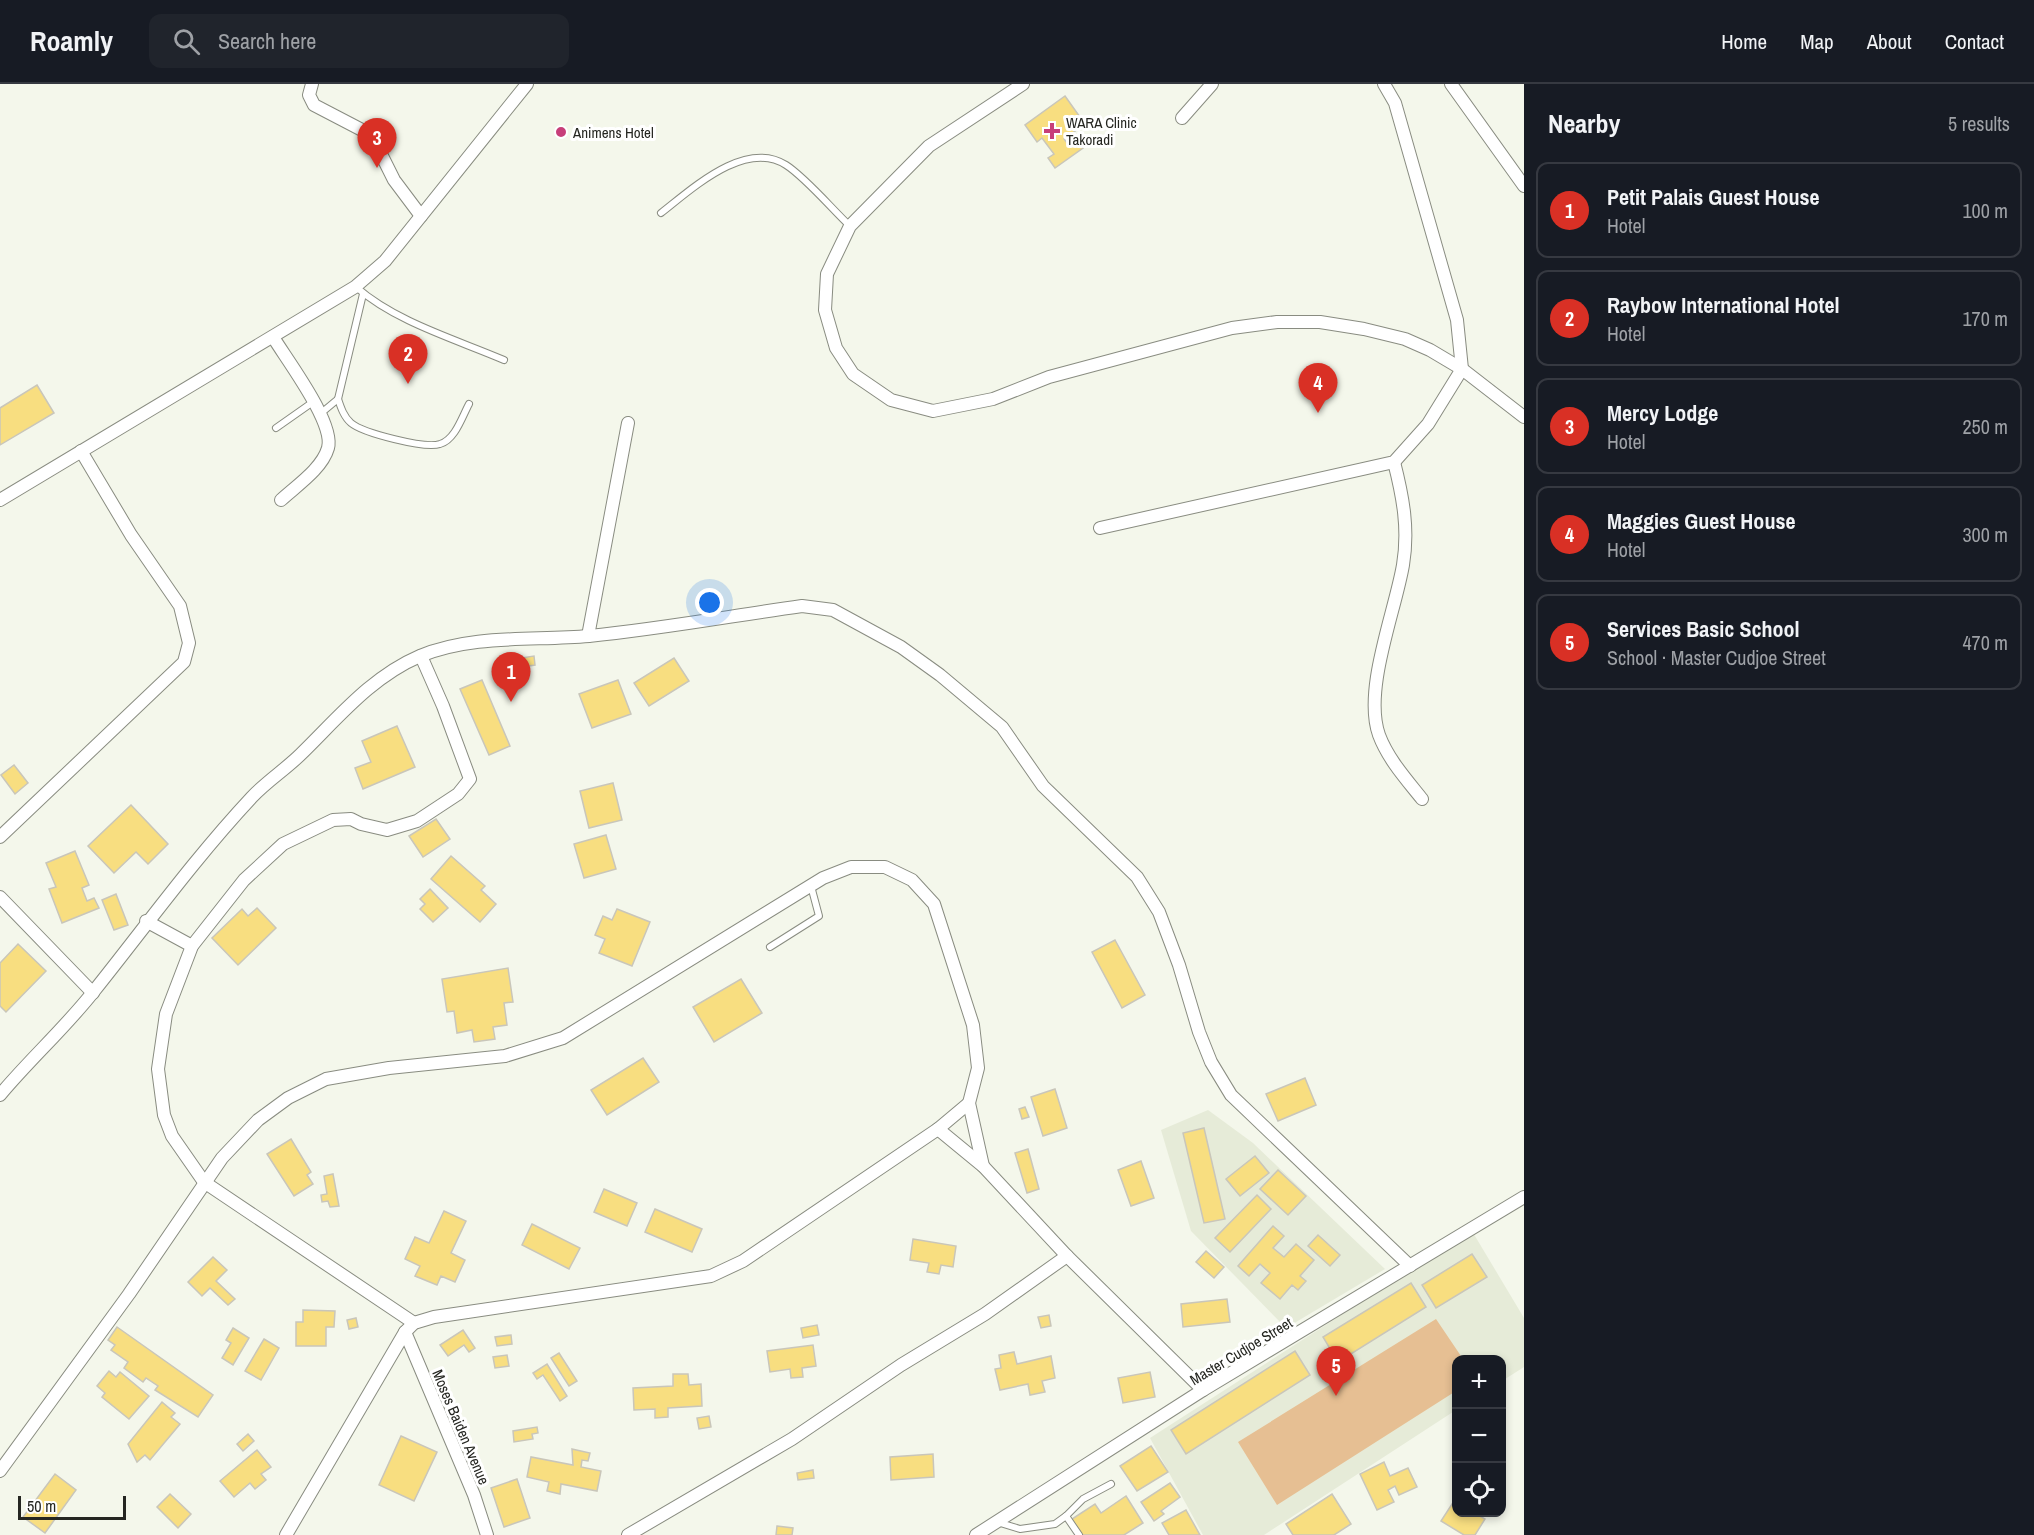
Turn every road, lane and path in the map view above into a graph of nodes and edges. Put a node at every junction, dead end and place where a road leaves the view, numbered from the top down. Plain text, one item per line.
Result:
1 (312, 84) edge
2 (527, 84) edge
3 (1023, 84) edge
4 (1212, 84) edge
5 (1384, 84) edge
6 (1451, 84) edge
7 (1182, 118) dead end
8 (1524, 186) edge
9 (661, 213) dead end
10 (421, 216) junction
11 (850, 225) junction
12 (359, 290) junction
13 (273, 337) junction
14 (504, 360) dead end
15 (1462, 369) junction
16 (338, 399) junction
17 (469, 404) dead end
18 (317, 408) junction
19 (1524, 417) edge
20 (628, 423) dead end
21 (276, 428) dead end
22 (81, 451) junction
23 (1394, 462) junction
24 (0, 500) edge
25 (281, 500) dead end
26 (1100, 528) dead end
27 (588, 636) junction
28 (421, 656) junction
29 (1422, 799) dead end
30 (0, 837) edge
31 (811, 886) junction
32 (0, 897) edge
33 (146, 921) junction
34 (192, 946) junction
35 (770, 947) dead end
36 (93, 993) junction
37 (0, 1095) edge
38 (969, 1103) junction
39 (938, 1129) junction
40 (983, 1166) junction
41 (204, 1182) junction
42 (1524, 1197) edge
43 (1066, 1256) junction
44 (1410, 1266) junction
45 (409, 1327) junction
46 (1203, 1390) junction
47 (0, 1471) edge
48 (1111, 1484) dead end
49 (1066, 1516) junction
50 (997, 1521) junction
51 (286, 1535) edge
52 (487, 1535) edge
53 (628, 1535) edge
54 (976, 1535) edge
55 (1079, 1535) edge

1 - 10 street
2 - 10 street
3 - 11 street
4 - 7 street
5 - 15 street
6 - 8 street
9 - 11 lane
10 - 12 street
11 - 15 street
12 - 13 street
12 - 14 lane
12 - 16 lane
13 - 18 street
13 - 22 street
15 - 19 street
15 - 23 street
16 - 17 lane
16 - 18 lane
18 - 21 lane
18 - 25 street
20 - 27 street
22 - 24 street
22 - 30 street
23 - 26 street
23 - 29 street
27 - 28 street
27 - 44 street
28 - 33 street
28 - 34 street
31 - 35 lane
31 - 38 street
31 - 41 street
32 - 36 street
33 - 34 street
33 - 36 street
34 - 41 street
36 - 37 street
38 - 39 street
38 - 40 street
39 - 40 street
39 - 45 street
40 - 43 street
41 - 45 street
41 - 47 street
42 - 44 street, Master Cudjoe Street
43 - 46 street
43 - 53 street
44 - 46 street, Master Cudjoe Street
45 - 51 street
45 - 52 street, Moses Baiden Avenue
46 - 50 street, Master Cudjoe Street
48 - 49 lane
49 - 50 lane
49 - 55 lane
50 - 54 street, Master Cudjoe Street

